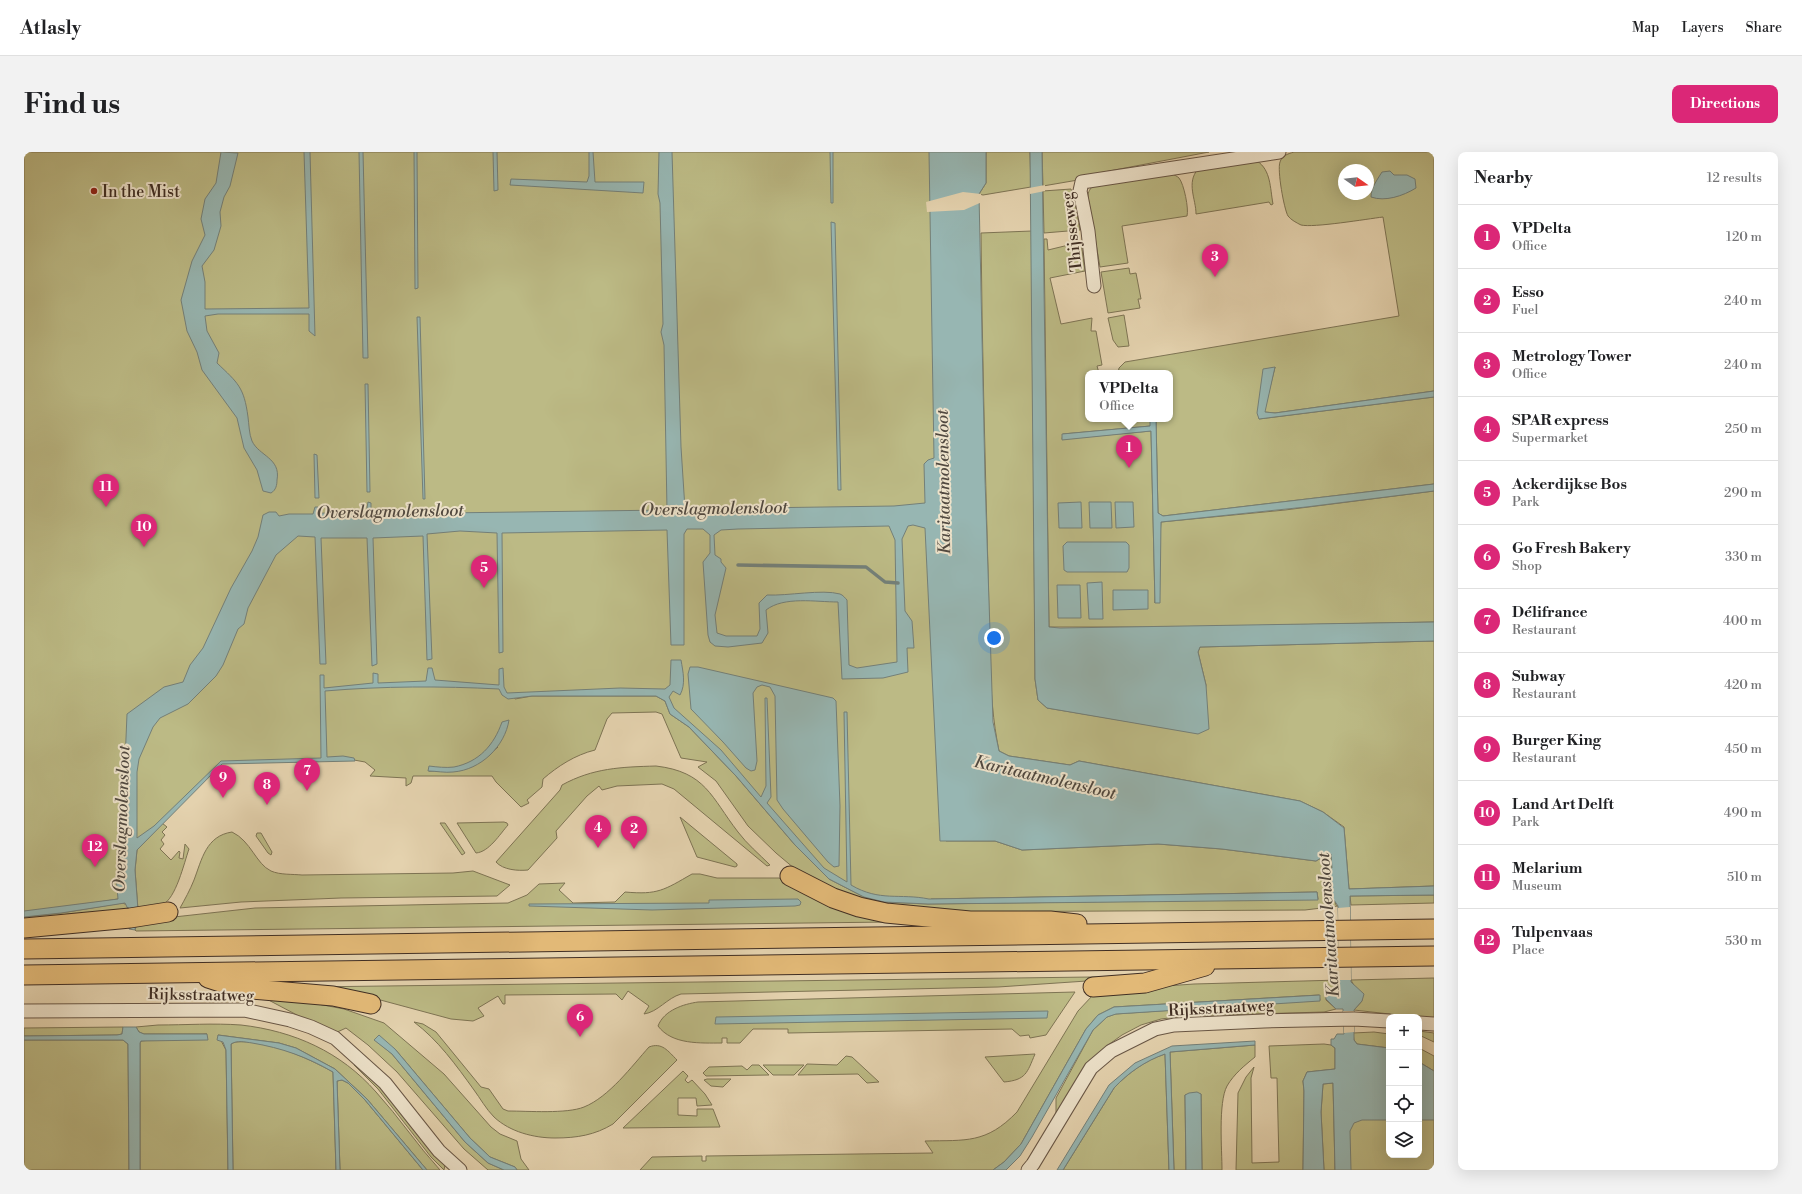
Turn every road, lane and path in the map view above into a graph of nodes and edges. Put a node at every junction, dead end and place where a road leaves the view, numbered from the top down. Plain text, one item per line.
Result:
1 (1279, 152) edge
2 (1094, 286) dead end
3 (790, 876) dead end
4 (168, 912) dead end
5 (24, 928) edge
6 (1434, 929) edge
7 (1144, 933) junction
8 (24, 949) edge
9 (1434, 956) edge
10 (1229, 959) junction
11 (194, 973) junction
12 (24, 975) edge
13 (1093, 987) dead end
14 (371, 1004) dead end
15 (24, 1012) edge
16 (1386, 1021) edge
17 (1422, 1023) edge
18 (1434, 1024) edge
19 (460, 1170) edge
20 (1028, 1170) edge

1 - 2 street, Thijsseweg
3 - 7 highway
4 - 5 highway
6 - 7 highway
7 - 8 highway
9 - 10 highway
10 - 11 highway
10 - 13 highway
11 - 12 highway
11 - 14 highway
15 - 19 street, Rijksstraatweg
16 - 20 street, Rijksstraatweg
17 - 18 street

